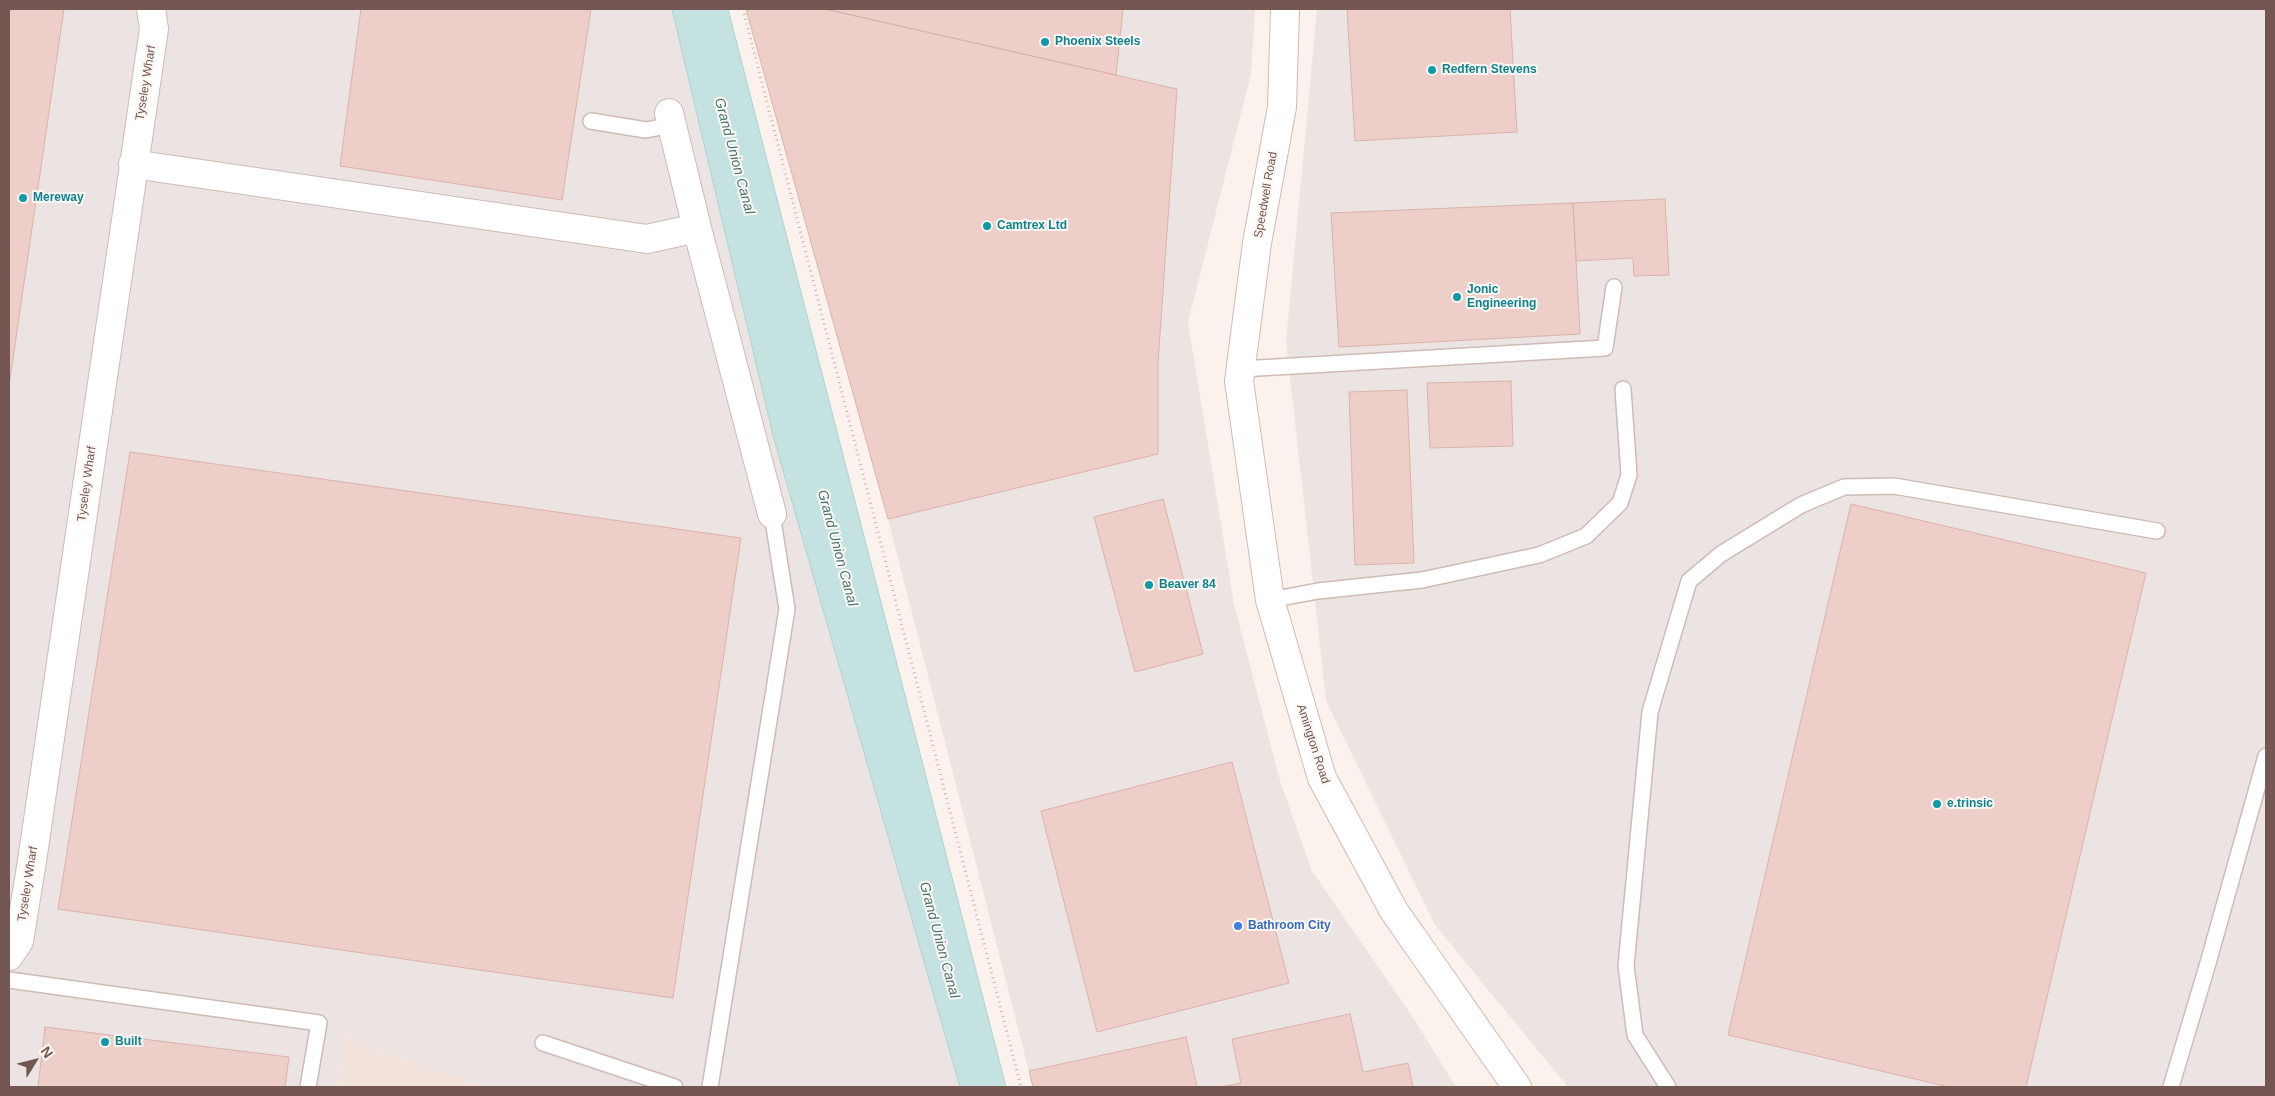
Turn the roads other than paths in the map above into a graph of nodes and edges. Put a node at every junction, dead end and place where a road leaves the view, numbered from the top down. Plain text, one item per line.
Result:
1 (151, 9) edge
2 (1285, 9) edge
3 (670, 119) joint
4 (592, 121) dead end
5 (133, 164) junction
6 (697, 228) junction
7 (1614, 287) dead end
8 (1240, 375) junction
9 (1623, 388) dead end
10 (772, 514) joint
11 (2157, 531) dead end
12 (1270, 600) junction
13 (2266, 756) edge
14 (9, 956) edge
15 (9, 980) edge
16 (543, 1043) dead end
17 (308, 1087) edge
18 (675, 1087) edge
19 (710, 1087) edge
20 (1517, 1087) edge
21 (1668, 1087) edge
22 (2171, 1087) edge

1 - 5 street, Tyseley Wharf
2 - 8 street, Speedwell Road
3 - 4 lane
3 - 6 street
5 - 6 street
5 - 14 street, Tyseley Wharf
6 - 10 street
7 - 8 lane
8 - 12 street, Amington Road
9 - 12 lane
10 - 19 lane
11 - 21 lane
12 - 20 street, Amington Road
13 - 22 lane
15 - 17 lane
16 - 18 lane

